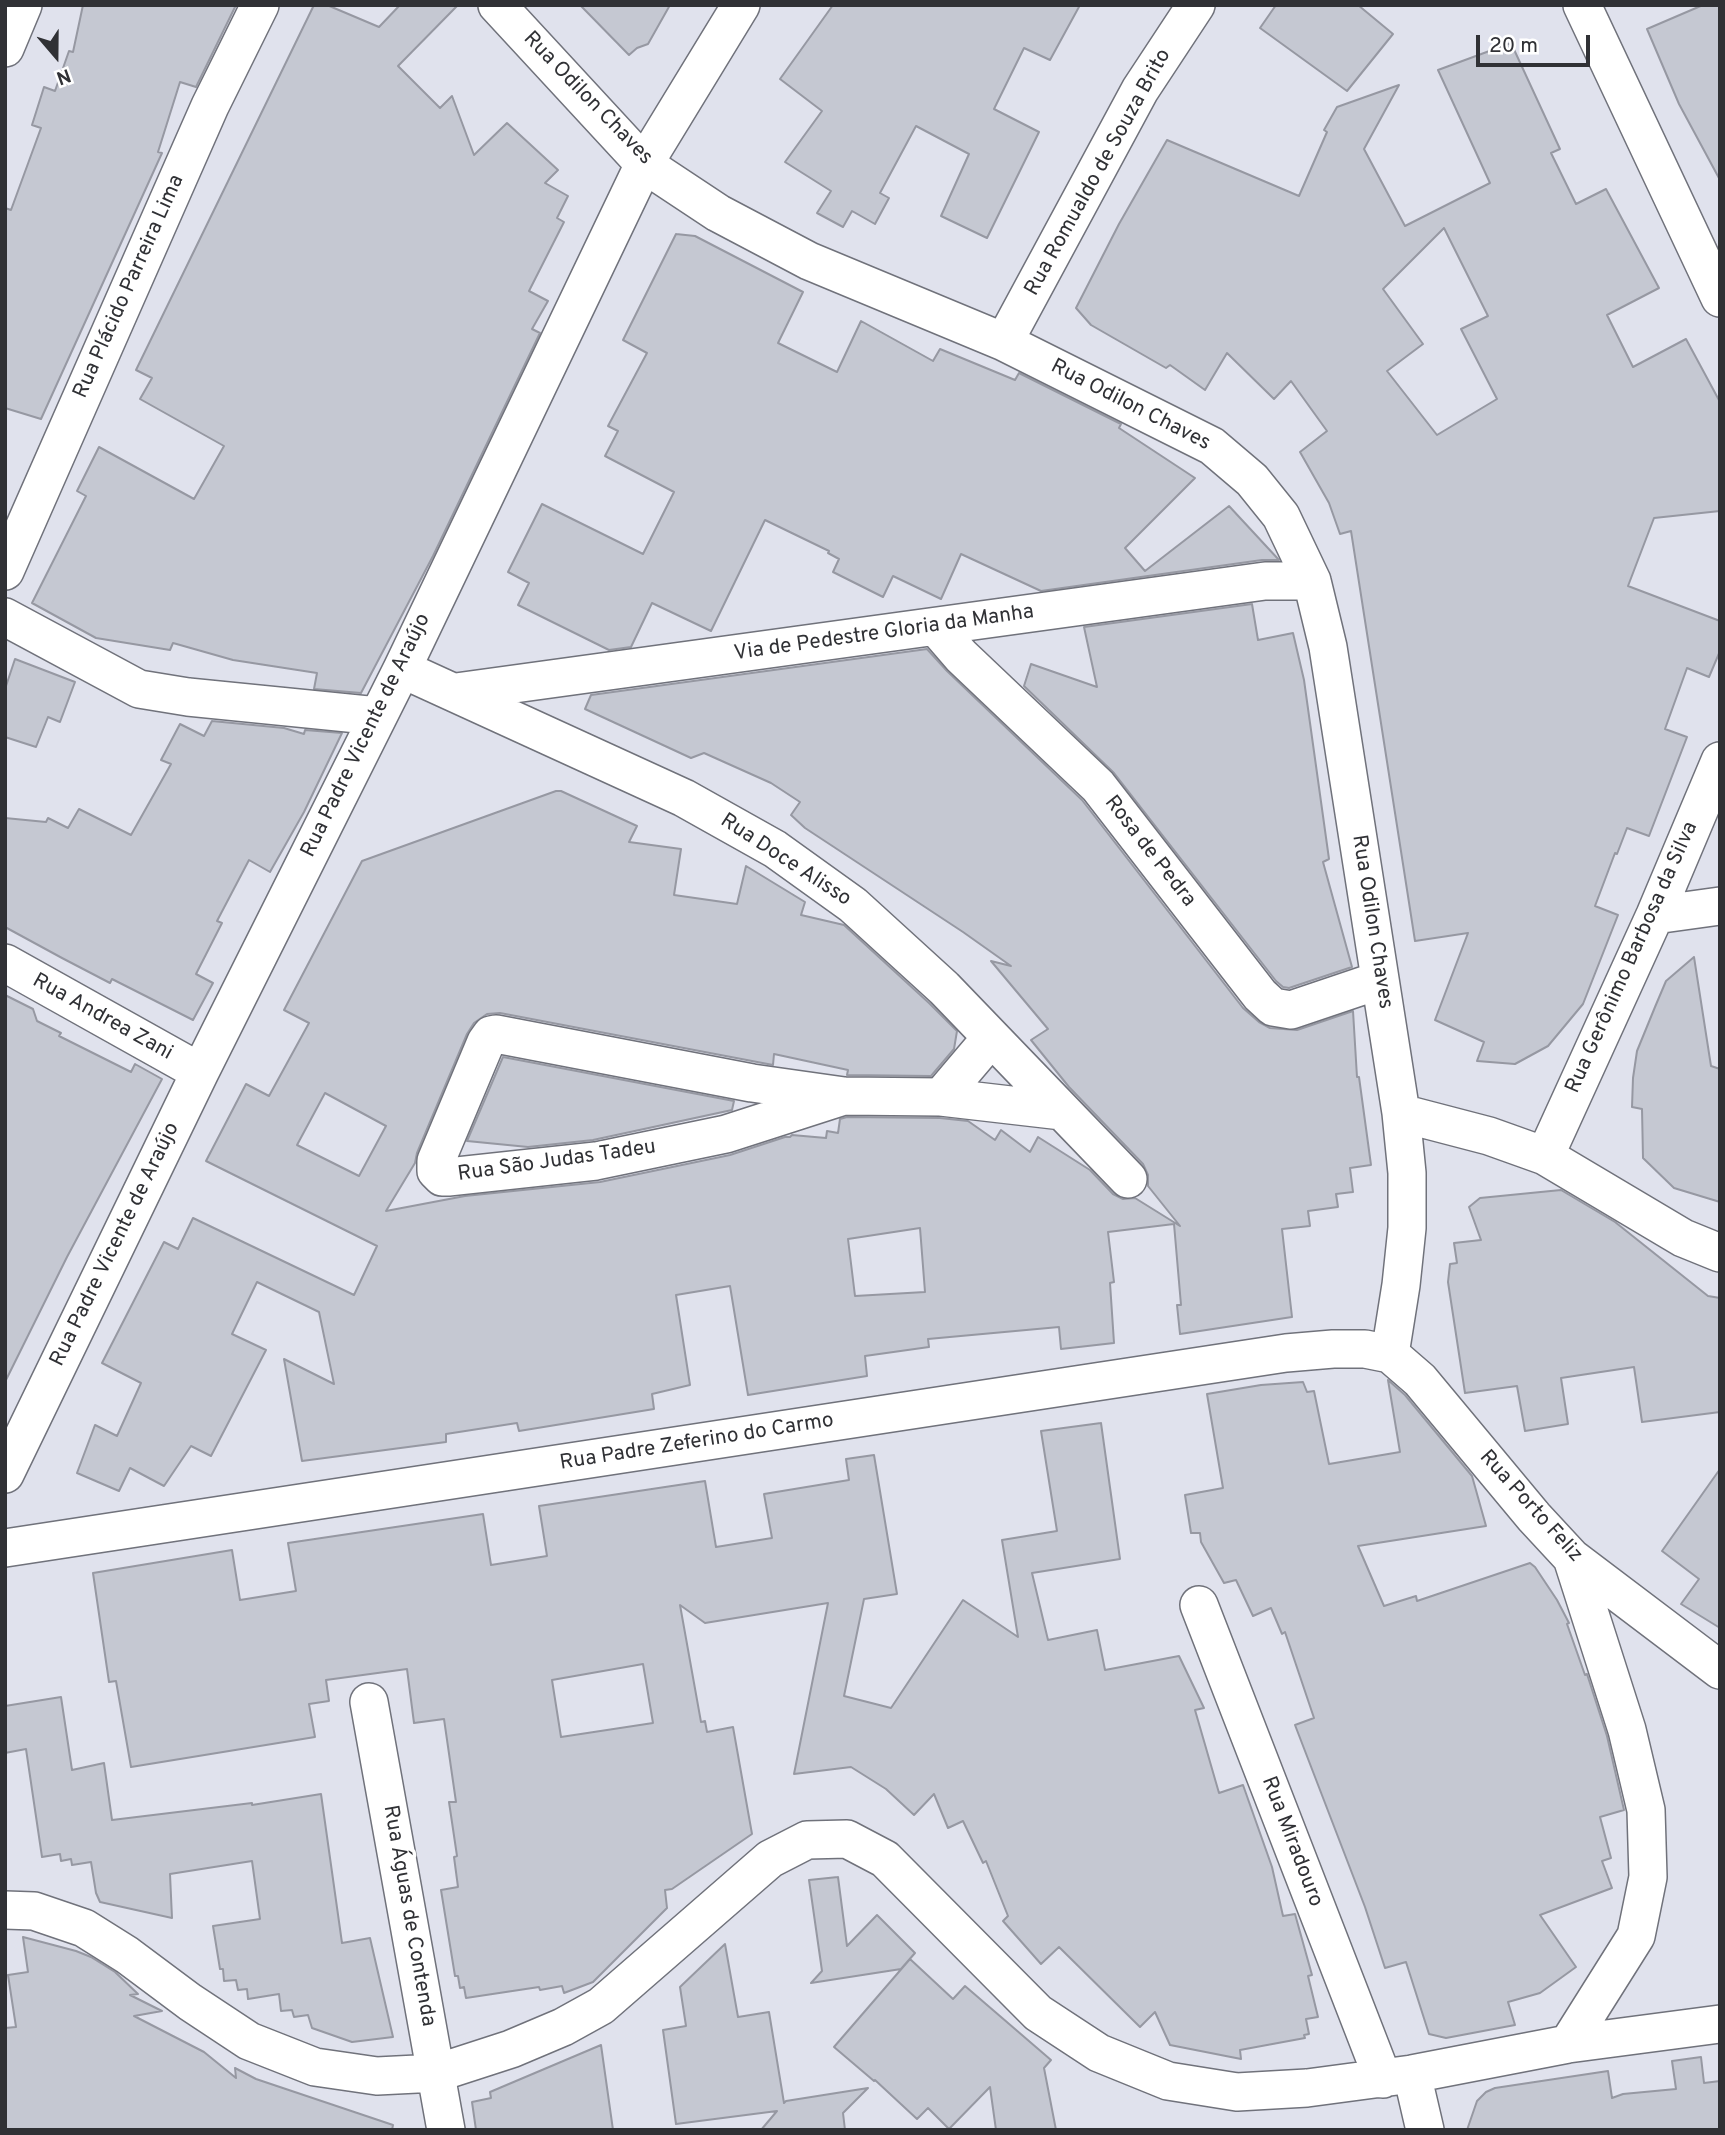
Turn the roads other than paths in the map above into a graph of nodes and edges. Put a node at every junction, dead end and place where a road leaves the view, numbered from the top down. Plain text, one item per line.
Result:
1 (23, 5) edge
2 (260, 5) edge
3 (497, 5) edge
4 (741, 5) edge
5 (1196, 5) edge
6 (1582, 5) edge
7 (5, 48) edge
8 (645, 164) junction
9 (1720, 298) edge
10 (1004, 342) junction
11 (5, 571) edge
12 (1312, 580) junction
13 (5, 617) edge
14 (936, 627) junction
15 (402, 669) junction
16 (456, 692) junction
17 (378, 716) junction
18 (1720, 761) edge
19 (1720, 906) edge
20 (1655, 915) junction
21 (5, 963) edge
22 (1380, 980) junction
23 (991, 1038) junction
24 (200, 1072) junction
25 (844, 1096) junction
26 (940, 1097) junction
27 (1062, 1111) junction
28 (1401, 1113) junction
29 (1545, 1156) junction
30 (1128, 1180) dead end
31 (1720, 1253) edge
32 (1390, 1354) junction
33 (5, 1474) edge
34 (5, 1548) edge
35 (1572, 1558) junction
36 (1199, 1605) dead end
37 (1720, 1670) edge
38 (369, 1702) dead end
39 (5, 1910) edge
40 (1720, 2024) edge
41 (1569, 2044) junction
42 (437, 2073) junction
43 (1398, 2077) junction
44 (446, 2130) edge
45 (1425, 2130) edge

1 - 7 street
2 - 11 street, Rua Plácido Parreira Lima
3 - 8 street, Rua Odilon Chaves
4 - 8 street, Rua Padre Vicente de Araújo
5 - 10 street, Rua Romualdo de Souza Brito
6 - 9 street
8 - 10 street, Rua Odilon Chaves
8 - 15 street, Rua Padre Vicente de Araújo
10 - 12 street, Rua Odilon Chaves
12 - 14 street, Via de Pedestre Gloria da Manha
12 - 22 street, Rua Odilon Chaves
13 - 17 street
14 - 16 street, Via de Pedestre Gloria da Manha
14 - 22 street, Rosa de Pedra
15 - 16 street, Rua Doce Alisso
15 - 17 street, Rua Padre Vicente de Araújo
16 - 23 street, Rua Doce Alisso
17 - 24 street, Rua Padre Vicente de Araújo
18 - 20 street, Rua Gerônimo Barbosa da Silva
19 - 20 street
20 - 29 street, Rua Gerônimo Barbosa da Silva
21 - 24 street, Rua Andrea Zani
22 - 28 street, Rua Odilon Chaves
23 - 26 street
23 - 27 street, Rua Doce Alisso
24 - 33 street, Rua Padre Vicente de Araújo
25 - 25 street, Rua São Judas Tadeu
25 - 26 street, Rua São Judas Tadeu
26 - 27 street, Rua São Judas Tadeu
27 - 30 street, Rua Doce Alisso
28 - 29 street
28 - 32 street, Rua Odilon Chaves
29 - 31 street
32 - 34 street, Rua Padre Zeferino do Carmo
32 - 35 street, Rua Porto Feliz
35 - 37 street, Rua Porto Feliz
35 - 41 street
36 - 43 street, Rua Miradouro
38 - 42 street, Rua Águas de Contenda
39 - 42 street
40 - 41 street
41 - 43 street
42 - 43 street
42 - 44 street, Rua Águas de Contenda
43 - 45 street, Rua Miradouro

